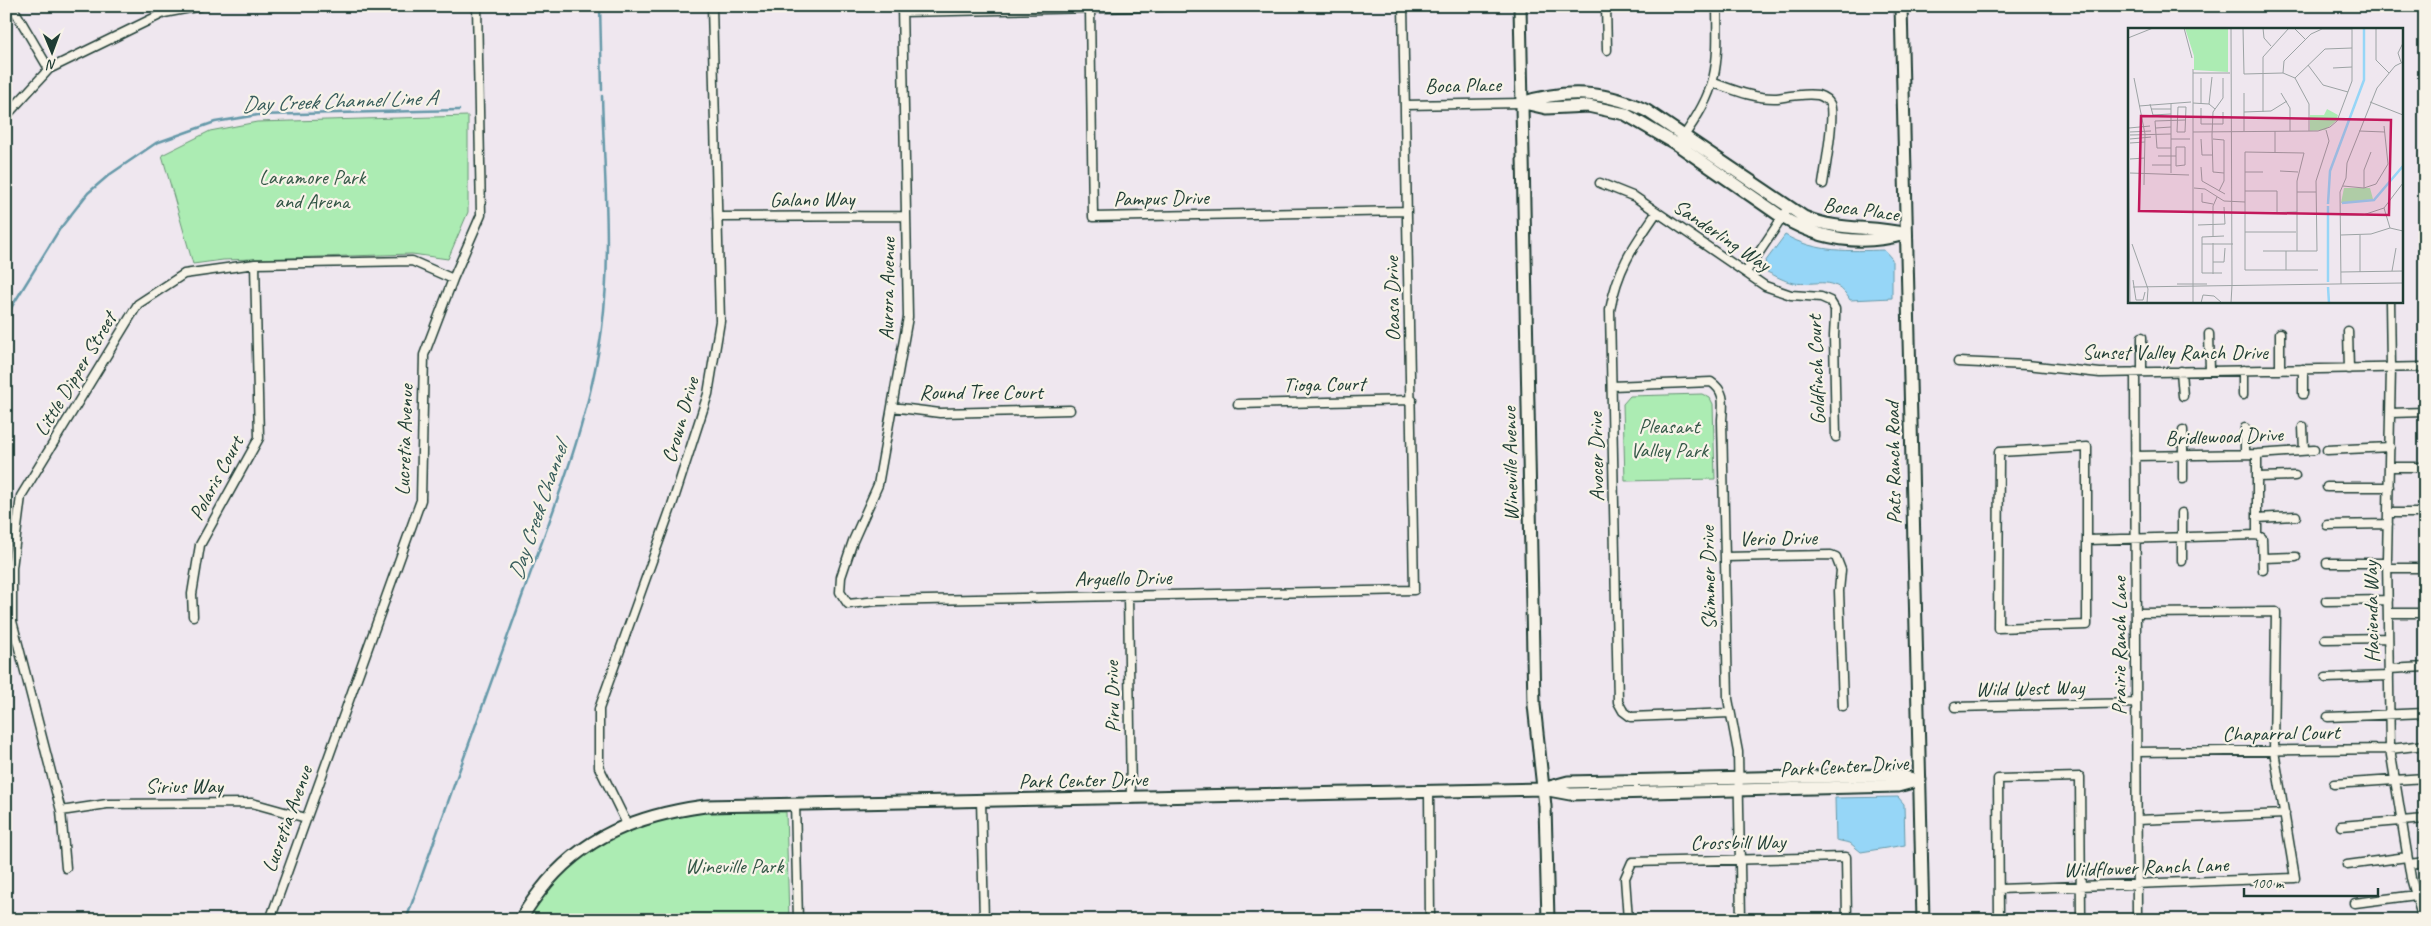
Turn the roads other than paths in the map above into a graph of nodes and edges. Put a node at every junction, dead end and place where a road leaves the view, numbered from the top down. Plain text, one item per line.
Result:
1 (12, 6) edge
2 (201, 6) edge
3 (477, 6) edge
4 (712, 6) edge
5 (1192, 6) edge
6 (1403, 6) edge
7 (1520, 6) edge
8 (1606, 6) edge
9 (1717, 6) edge
10 (1901, 6) edge
11 (902, 9) edge
12 (1090, 9) junction
13 (1607, 50) dead end
14 (49, 69) junction
15 (1714, 83) junction
16 (1522, 103) junction
17 (1405, 105) junction
18 (6, 116) edge
19 (1681, 141) junction
20 (1600, 183) dead end
21 (1823, 184) dead end
22 (1407, 211) junction
23 (1657, 212) junction
24 (1785, 213) junction
25 (906, 216) junction
26 (718, 217) junction
27 (1906, 234) junction
28 (255, 264) junction
29 (1746, 272) junction
30 (453, 279) junction
31 (1830, 301) joint
32 (2390, 302) edge
33 (2348, 331) dead end
34 (2209, 334) dead end
35 (2280, 334) dead end
36 (2142, 337) dead end
37 (1958, 362) dead end
38 (2391, 368) junction
39 (2425, 368) edge
40 (2303, 369) junction
41 (2349, 369) junction
42 (2181, 370) junction
43 (2210, 370) junction
44 (2243, 370) junction
45 (2280, 370) junction
46 (2138, 372) junction
47 (1612, 386) junction
48 (2302, 394) dead end
49 (2243, 395) dead end
50 (2182, 396) dead end
51 (1412, 400) junction
52 (1238, 404) dead end
53 (892, 407) junction
54 (1070, 410) dead end
55 (2425, 412) edge
56 (2390, 413) junction
57 (2244, 428) dead end
58 (2303, 428) dead end
59 (2183, 430) dead end
60 (1836, 437) dead end
61 (2390, 447) junction
62 (2304, 450) junction
63 (2314, 450) dead end
64 (2327, 450) dead end
65 (2245, 454) junction
66 (2257, 454) junction
67 (2135, 456) junction
68 (2181, 456) junction
69 (2389, 467) junction
70 (2425, 467) edge
71 (2295, 476) dead end
72 (2257, 477) junction
73 (2183, 479) dead end
74 (2389, 487) junction
75 (2327, 488) dead end
76 (2182, 512) dead end
77 (2388, 513) junction
78 (2425, 513) edge
79 (2296, 516) dead end
80 (2257, 518) junction
81 (2388, 524) junction
82 (2327, 525) dead end
83 (2257, 535) junction
84 (2182, 537) junction
85 (2136, 539) junction
86 (2088, 540) junction
87 (1725, 557) junction
88 (2296, 557) dead end
89 (2263, 558) junction
90 (2182, 561) dead end
91 (2327, 563) dead end
92 (2387, 566) junction
93 (9, 568) edge
94 (2425, 568) edge
95 (2263, 570) dead end
96 (1414, 590) joint
97 (840, 592) joint
98 (1128, 596) junction
99 (2326, 600) dead end
100 (2388, 600) junction
101 (2136, 613) junction
102 (2388, 613) junction
103 (2425, 613) edge
104 (193, 616) dead end
105 (2388, 638) junction
106 (2326, 639) dead end
107 (2425, 667) edge
108 (2389, 672) junction
109 (2326, 678) dead end
110 (2136, 703) junction
111 (1843, 706) dead end
112 (1955, 707) dead end
113 (1730, 713) junction
114 (2425, 713) edge
115 (2390, 716) junction
116 (2328, 718) dead end
117 (2425, 745) edge
118 (2390, 749) junction
119 (2274, 751) junction
120 (2136, 752) junction
121 (2425, 778) edge
122 (1920, 780) junction
123 (2395, 781) junction
124 (1738, 784) junction
125 (2334, 784) dead end
126 (1543, 789) junction
127 (1429, 792) junction
128 (1131, 797) junction
129 (981, 800) junction
130 (795, 803) junction
131 (61, 811) junction
132 (2284, 814) junction
133 (306, 818) junction
134 (2425, 819) edge
135 (2137, 820) junction
136 (2402, 821) junction
137 (626, 824) junction
138 (2341, 826) dead end
139 (1740, 859) junction
140 (2408, 861) junction
141 (2425, 862) edge
142 (2347, 865) dead end
143 (66, 868) dead end
144 (2137, 886) junction
145 (2082, 887) junction
146 (1999, 889) junction
147 (2416, 895) junction
148 (2355, 903) dead end
149 (2422, 907) edge
150 (270, 920) edge
151 (521, 920) edge
152 (798, 920) edge
153 (984, 920) edge
154 (1430, 920) edge
155 (1548, 920) edge
156 (1628, 920) edge
157 (1741, 920) edge
158 (1847, 920) edge
159 (1923, 920) edge
160 (1999, 920) edge
161 (2081, 920) edge
162 (2137, 920) edge
163 (2423, 920) edge

1 - 14 street
2 - 14 street
3 - 30 street, Lucretia Avenue
4 - 26 street, Crown Drive
5 - 12 street
6 - 17 street, Ocasa Drive
7 - 16 street, Wineville Avenue
8 - 13 street
9 - 15 street
10 - 27 street, Pats Ranch Road
11 - 12 street
11 - 25 street, Aurora Avenue
12 - 22 street, Pampus Drive
14 - 18 street
15 - 19 street
15 - 21 street
16 - 17 street, Boca Place
16 - 19 street, Boca Place
16 - 126 street, Wineville Avenue
17 - 22 street, Ocasa Drive
19 - 24 street, Boca Place
20 - 23 street, Sanderling Way
22 - 51 street, Ocasa Drive
23 - 29 street, Sanderling Way
23 - 47 street, Avocer Drive
24 - 27 street, Boca Place
24 - 29 street
25 - 26 street, Galano Way
25 - 53 street, Aurora Avenue
26 - 137 street, Crown Drive
27 - 122 street, Pats Ranch Road
28 - 30 street, Little Dipper Street
28 - 93 street, Little Dipper Street
28 - 104 street, Polaris Court
29 - 31 street, Sanderling Way
30 - 133 street, Lucretia Avenue
31 - 60 street, Goldfinch Court
32 - 38 street, Hacienda Way
33 - 41 street
34 - 43 street
35 - 45 street
36 - 46 street, Prairie Ranch Lane
37 - 46 street, Sunset Valley Ranch Drive
38 - 39 street, Sunset Valley Ranch Drive
38 - 41 street, Sunset Valley Ranch Drive
38 - 56 street, Hacienda Way
40 - 41 street, Sunset Valley Ranch Drive
40 - 45 street, Sunset Valley Ranch Drive
40 - 48 street
42 - 43 street, Sunset Valley Ranch Drive
42 - 46 street, Sunset Valley Ranch Drive
42 - 50 street
43 - 44 street, Sunset Valley Ranch Drive
44 - 45 street, Sunset Valley Ranch Drive
44 - 49 street
46 - 67 street, Prairie Ranch Lane
47 - 87 street, Skimmer Drive
47 - 113 street, Avocer Drive
51 - 52 street, Tioga Court
51 - 96 street, Ocasa Drive
53 - 54 street, Round Tree Court
53 - 97 street, Aurora Avenue
55 - 56 street
56 - 61 street, Hacienda Way
57 - 65 street
58 - 62 street
59 - 68 street
61 - 64 street
61 - 69 street, Hacienda Way
62 - 63 street, Bridlewood Drive
62 - 66 street, Bridlewood Drive
65 - 66 street, Bridlewood Drive
65 - 68 street, Bridlewood Drive
66 - 72 street
67 - 68 street, Bridlewood Drive
67 - 85 street, Prairie Ranch Lane
68 - 73 street
69 - 70 street
69 - 74 street, Hacienda Way
71 - 72 street
72 - 80 street
74 - 75 street
74 - 77 street, Hacienda Way
76 - 84 street
77 - 78 street
77 - 81 street, Hacienda Way
79 - 80 street
80 - 83 street
81 - 82 street
81 - 92 street, Hacienda Way
83 - 84 street
83 - 89 street
84 - 85 street
84 - 90 street
85 - 86 street
85 - 101 street, Prairie Ranch Lane
86 - 86 street
87 - 111 street, Verio Drive
87 - 113 street, Skimmer Drive
88 - 89 street
89 - 95 street
91 - 92 street
92 - 94 street
92 - 100 street, Hacienda Way
93 - 131 street, Little Dipper Street
96 - 98 street, Arguello Drive
97 - 98 street, Arguello Drive
98 - 128 street, Piru Drive
99 - 100 street
100 - 102 street, Hacienda Way
101 - 110 street, Prairie Ranch Lane
101 - 119 street
102 - 103 street
102 - 105 street, Hacienda Way
105 - 106 street
105 - 108 street, Hacienda Way
107 - 108 street
108 - 109 street
108 - 115 street, Hacienda Way
110 - 112 street, Wild West Way
110 - 120 street, Prairie Ranch Lane
113 - 124 street, Skimmer Drive
114 - 115 street
115 - 116 street
115 - 118 street, Hacienda Way
117 - 118 street, Chaparral Court
118 - 119 street, Chaparral Court
118 - 123 street, Hacienda Way
119 - 120 street, Chaparral Court
119 - 132 street
120 - 135 street, Prairie Ranch Lane
121 - 123 street
122 - 124 street, Park Center Drive
122 - 159 street, Pats Ranch Road
123 - 125 street
123 - 136 street, Hacienda Way
124 - 126 street, Park Center Drive
124 - 139 street, Skimmer Drive
126 - 127 street, Park Center Drive
126 - 155 street, Wineville Avenue
127 - 128 street, Park Center Drive
127 - 154 street
128 - 129 street, Park Center Drive
129 - 130 street, Park Center Drive
129 - 153 street
130 - 137 street, Park Center Drive
130 - 152 street
131 - 133 street, Sirius Way
131 - 143 street, Little Dipper Street
132 - 135 street
132 - 144 street, Wildflower Ranch Lane
133 - 150 street, Lucretia Avenue
134 - 136 street
135 - 144 street, Prairie Ranch Lane
136 - 138 street
136 - 140 street, Hacienda Way
137 - 151 street, Park Center Drive
139 - 156 street, Crossbill Way
139 - 157 street, Skimmer Drive
139 - 158 street, Crossbill Way
140 - 141 street
140 - 142 street
140 - 147 street, Hacienda Way
144 - 145 street, Wildflower Ranch Lane
144 - 162 street, Prairie Ranch Lane
145 - 146 street, Wildflower Ranch Lane
145 - 146 street
145 - 161 street
146 - 160 street
147 - 148 street
147 - 149 street, Hacienda Way
149 - 163 street, Hacienda Way

